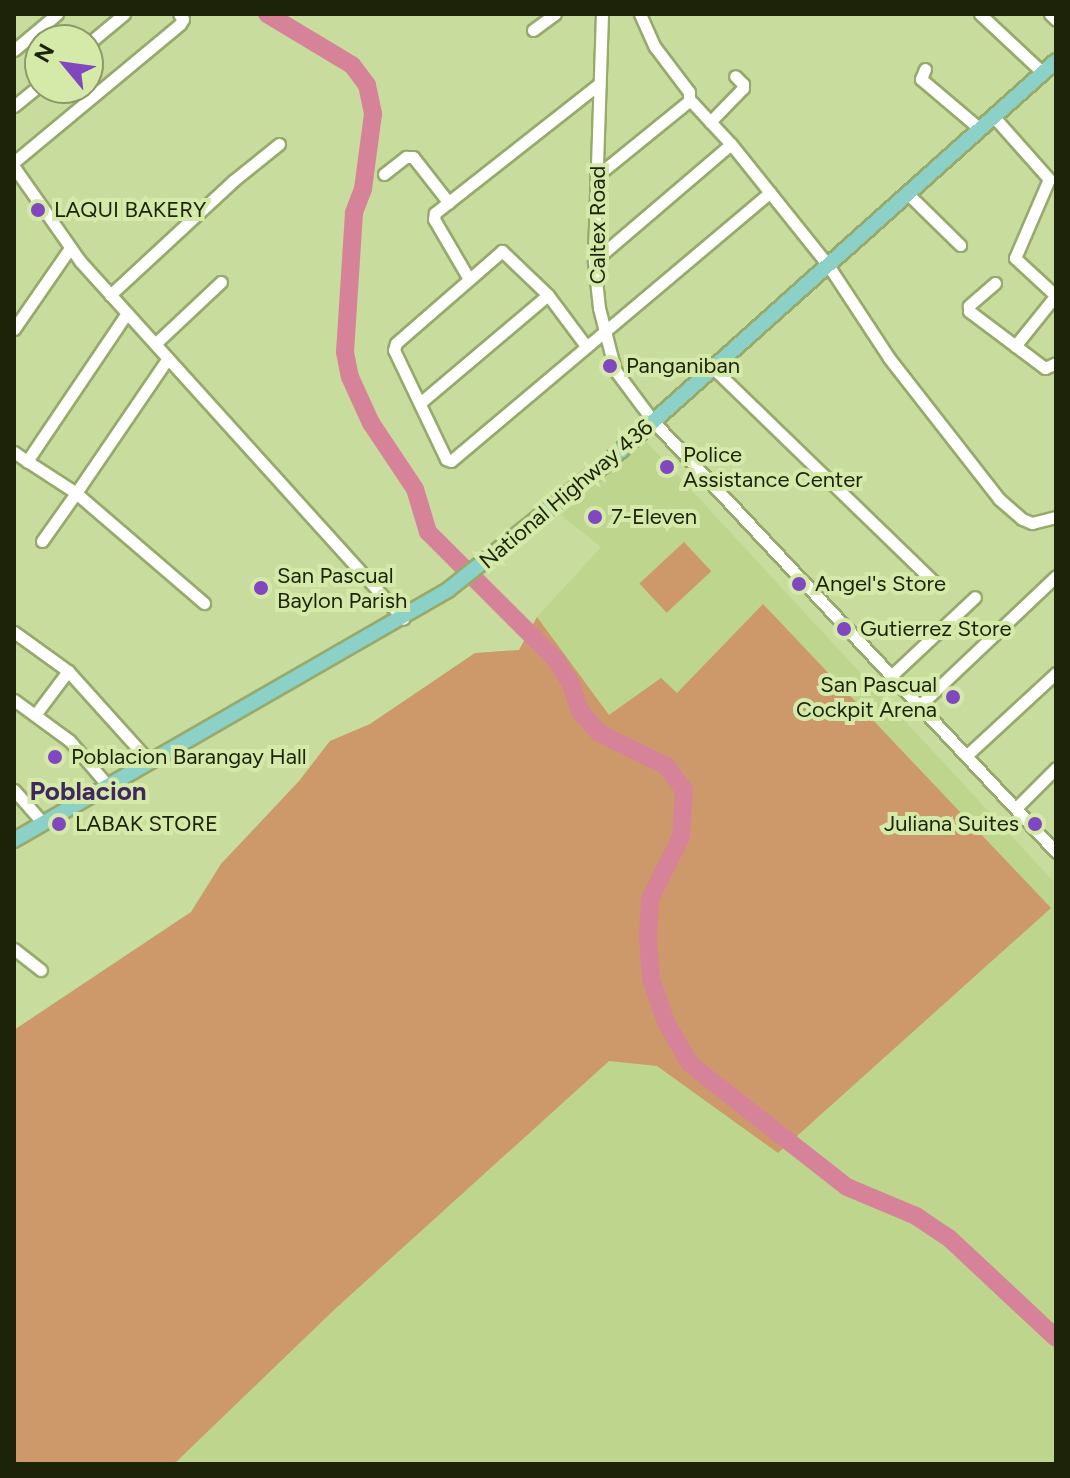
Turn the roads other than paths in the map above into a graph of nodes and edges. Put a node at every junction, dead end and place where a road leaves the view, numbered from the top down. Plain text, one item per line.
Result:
1 (57, 14) edge
2 (124, 14) edge
3 (179, 14) edge
4 (555, 14) edge
5 (602, 14) edge
6 (640, 14) edge
7 (980, 14) edge
8 (1050, 14) edge
9 (1056, 20) edge
10 (533, 30) dead end
11 (104, 31) edge
12 (14, 50) edge
13 (1056, 61) edge
14 (925, 69) dead end
15 (1043, 73) junction
16 (735, 76) dead end
17 (599, 84) junction
18 (689, 101) junction
19 (994, 117) junction
20 (710, 122) junction
21 (980, 129) junction
22 (279, 144) dead end
23 (731, 144) junction
24 (14, 168) edge
25 (384, 174) dead end
26 (599, 174) junction
27 (770, 192) junction
28 (908, 194) junction
29 (449, 203) junction
30 (960, 245) dead end
31 (70, 248) junction
32 (594, 261) junction
33 (828, 265) junction
34 (469, 279) junction
35 (221, 282) dead end
36 (995, 283) dead end
37 (110, 295) junction
38 (548, 295) junction
39 (1056, 296) edge
40 (127, 313) junction
41 (14, 329) edge
42 (604, 330) junction
43 (156, 343) junction
44 (586, 346) junction
45 (1015, 346) junction
46 (168, 358) junction
47 (1056, 363) edge
48 (714, 369) junction
49 (420, 403) junction
50 (653, 421) junction
51 (14, 452) edge
52 (27, 461) junction
53 (76, 493) junction
54 (1056, 519) edge
55 (42, 541) dead end
56 (1056, 576) edge
57 (937, 585) dead end
58 (975, 597) dead end
59 (204, 603) dead end
60 (403, 619) junction
61 (14, 632) edge
62 (68, 671) junction
63 (1056, 673) edge
64 (891, 676) junction
65 (14, 700) edge
66 (919, 706) junction
67 (35, 715) junction
68 (967, 755) junction
69 (149, 761) junction
70 (1056, 768) edge
71 (108, 786) junction
72 (14, 790) edge
73 (1016, 808) junction
74 (43, 823) junction
75 (14, 840) edge
76 (1055, 850) edge
77 (14, 949) edge
78 (41, 970) dead end

1 - 12 street
2 - 11 street
3 - 24 street
4 - 10 street
5 - 17 street, Caltex Road
6 - 18 street
7 - 15 street
8 - 9 street
13 - 15 main road, National Highway 436
14 - 21 street
15 - 19 main road, National Highway 436
16 - 20 street
17 - 26 street, Caltex Road
17 - 29 street
18 - 20 street
18 - 26 street
19 - 21 main road, National Highway 436
19 - 39 street
20 - 23 street
21 - 28 main road, National Highway 436
22 - 37 street
23 - 27 street
23 - 32 street
24 - 31 street
25 - 29 street
26 - 32 street, Caltex Road
27 - 33 street
27 - 42 street
28 - 30 street
28 - 33 main road, National Highway 436
29 - 34 street
31 - 37 street
31 - 41 street
32 - 42 street, Caltex Road
33 - 48 main road, National Highway 436
33 - 54 street
34 - 38 street
34 - 49 street
35 - 43 street
36 - 45 street
37 - 40 street
38 - 44 street
38 - 49 street
39 - 45 street
40 - 43 street
40 - 52 street
42 - 44 street
42 - 50 street, Caltex Road
43 - 46 street
44 - 49 street
45 - 47 street
46 - 53 street
46 - 60 street
48 - 50 main road, National Highway 436
48 - 57 street
50 - 60 main road, National Highway 436
50 - 64 street, Caltex Road
51 - 52 street
52 - 53 street
53 - 55 street
53 - 59 street
56 - 66 street
58 - 64 street
60 - 69 main road, National Highway 436
61 - 62 street
62 - 67 street
62 - 69 street
63 - 68 street
64 - 66 street, Caltex Road
65 - 67 street
66 - 68 street, Caltex Road
67 - 71 street
68 - 73 street, Caltex Road
69 - 71 main road, National Highway 436
70 - 73 street
71 - 74 main road, National Highway 436
72 - 74 street
73 - 76 street, Caltex Road
74 - 75 main road, National Highway 436
77 - 78 street

